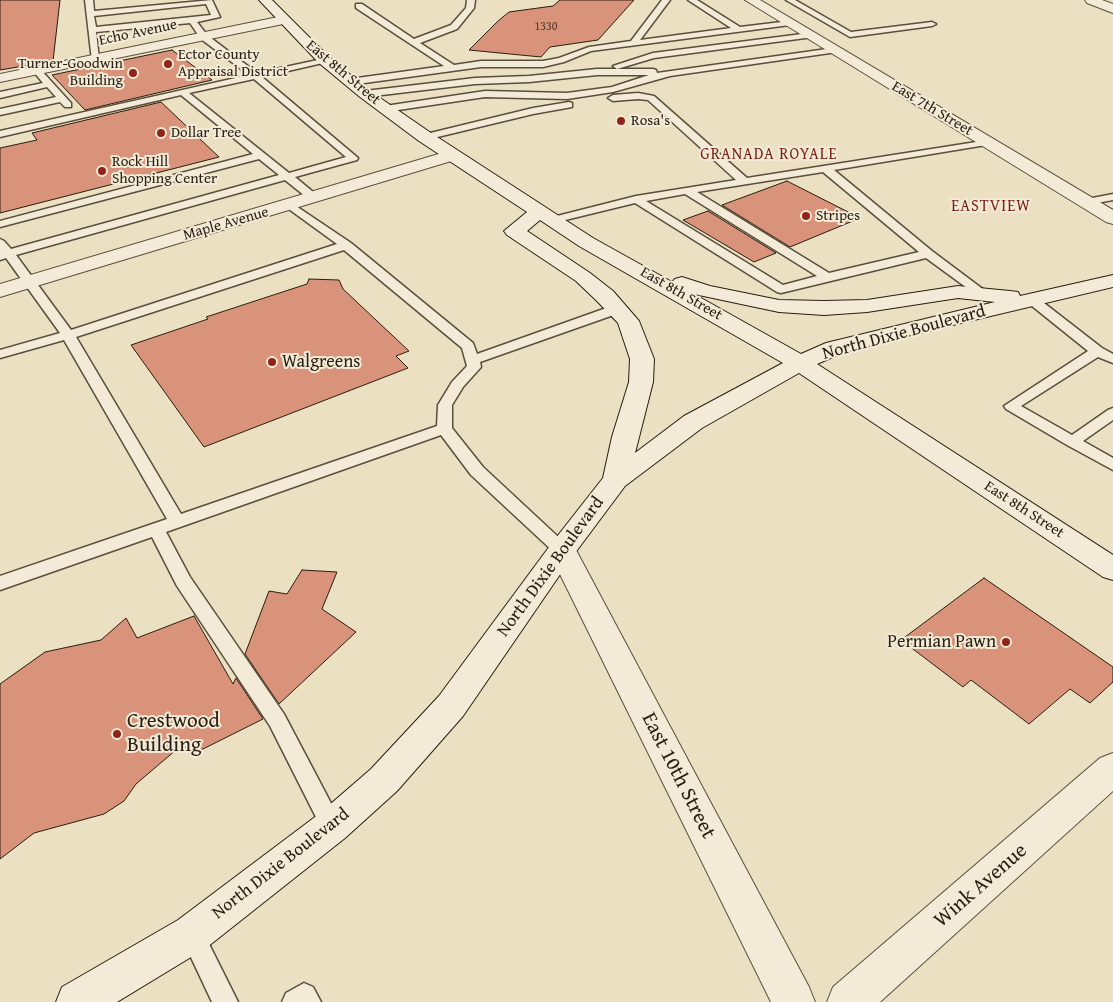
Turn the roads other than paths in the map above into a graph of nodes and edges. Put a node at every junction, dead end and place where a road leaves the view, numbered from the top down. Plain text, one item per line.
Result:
1 (89, 0) edge
2 (265, 0) edge
3 (471, 0) edge
4 (666, 0) edge
5 (692, 0) edge
6 (752, 0) edge
7 (790, 0) edge
8 (1091, 0) edge
9 (208, 1) edge
10 (359, 6) dead end
11 (1113, 9) edge
12 (90, 14) junction
13 (192, 20) junction
14 (284, 20) junction
15 (932, 24) dead end
16 (835, 26) junction
17 (92, 30) junction
18 (739, 30) junction
19 (800, 30) junction
20 (204, 37) junction
21 (414, 42) junction
22 (634, 43) junction
23 (834, 50) junction
24 (95, 59) junction
25 (324, 60) junction
26 (451, 67) junction
27 (246, 69) junction
28 (37, 71) junction
29 (597, 72) junction
30 (670, 73) junction
31 (255, 75) junction
32 (208, 77) dead end
33 (0, 78) edge
34 (191, 80) dead end
35 (350, 82) junction
36 (49, 84) junction
37 (154, 89) dead end
38 (182, 92) junction
39 (365, 94) junction
40 (0, 95) edge
41 (62, 99) junction
42 (385, 109) junction
43 (0, 112) edge
44 (78, 116) junction
45 (0, 134) edge
46 (425, 137) junction
47 (986, 142) junction
48 (261, 155) junction
49 (452, 155) junction
50 (353, 158) joint
51 (825, 168) junction
52 (287, 177) junction
53 (744, 181) junction
54 (686, 190) junction
55 (1113, 197) edge
56 (314, 198) junction
57 (636, 199) junction
58 (1086, 202) junction
59 (290, 205) junction
60 (546, 215) junction
61 (1113, 218) edge
62 (0, 224) edge
63 (0, 243) edge
64 (347, 245) junction
65 (928, 254) junction
66 (4, 255) edge
67 (746, 257) dead end
68 (733, 259) junction
69 (624, 262) junction
70 (826, 277) junction
71 (1113, 280) edge
72 (31, 282) junction
73 (0, 291) edge
74 (982, 293) junction
75 (1031, 299) junction
76 (617, 309) junction
77 (68, 335) junction
78 (1097, 351) junction
79 (0, 354) edge
80 (1113, 359) edge
81 (472, 360) junction
82 (800, 363) junction
83 (1113, 414) edge
84 (444, 429) junction
85 (1072, 442) junction
86 (1113, 465) edge
87 (616, 480) junction
88 (177, 522) junction
89 (156, 529) junction
90 (562, 550) junction
91 (1113, 569) edge
92 (0, 583) edge
93 (1113, 769) edge
94 (332, 826) junction
95 (192, 934) junction
96 (77, 1002) edge
97 (224, 1002) edge
98 (295, 1002) edge
99 (308, 1002) edge
100 (794, 1002) edge
101 (848, 1002) edge

1 - 12 lane
2 - 14 main road, East 8th Street
3 - 21 lane
4 - 22 lane
5 - 18 lane
6 - 19 main road, East 7th Street
7 - 16 lane
8 - 11 main road
9 - 12 lane
9 - 13 lane
10 - 21 lane
12 - 17 lane
13 - 17 lane
13 - 20 lane
14 - 20 main road, Echo Avenue
14 - 25 main road, East 8th Street
15 - 16 lane
16 - 19 lane
17 - 24 lane
18 - 19 lane
18 - 22 lane
19 - 23 main road, East 7th Street
19 - 29 lane
20 - 24 main road, Echo Avenue
20 - 27 lane
21 - 26 lane
22 - 26 lane
23 - 30 lane
23 - 47 main road, East 7th Street
24 - 28 main road, Echo Avenue
25 - 31 lane
25 - 35 main road, East 8th Street
26 - 35 lane
27 - 31 lane
27 - 32 lane
28 - 33 main road, Echo Avenue
28 - 36 lane
29 - 30 lane
29 - 39 lane
30 - 42 lane
31 - 38 lane
31 - 50 lane
34 - 37 lane
35 - 39 main road, East 8th Street
36 - 40 lane
36 - 41 lane
38 - 44 lane
38 - 48 lane
39 - 42 main road, East 8th Street
41 - 43 lane
41 - 44 lane
42 - 46 main road, East 8th Street
44 - 45 lane
46 - 49 main road, East 8th Street
46 - 53 lane
47 - 51 lane
47 - 58 main road, East 7th Street
48 - 52 lane
48 - 62 lane
49 - 56 main road, Maple Avenue
49 - 60 main road, East 8th Street
50 - 52 lane
51 - 53 lane
51 - 65 lane
52 - 56 lane
52 - 66 lane
53 - 54 lane
54 - 57 lane
54 - 70 lane
55 - 58 lane
56 - 59 main road, Maple Avenue
57 - 60 lane
57 - 68 lane
58 - 61 main road, East 7th Street
59 - 64 lane
59 - 72 main road, Maple Avenue
60 - 69 main road, East 8th Street
60 - 76 main road
63 - 66 lane
64 - 77 lane
64 - 81 lane
65 - 70 lane
65 - 74 lane
66 - 72 lane
67 - 68 lane
68 - 70 lane
69 - 74 main road
69 - 82 main road, East 8th Street
71 - 75 main road, North Dixie Boulevard
72 - 73 main road, Maple Avenue
72 - 77 lane
74 - 75 main road
75 - 78 lane
75 - 82 main road, North Dixie Boulevard
76 - 81 lane
76 - 87 main road
77 - 79 lane
77 - 88 lane
78 - 80 lane
78 - 85 lane
81 - 84 lane
82 - 87 main road, North Dixie Boulevard
82 - 91 main road, East 8th Street
83 - 85 lane
84 - 88 lane
84 - 90 lane
85 - 86 lane
87 - 90 main road, North Dixie Boulevard
88 - 89 lane
89 - 92 lane
89 - 94 lane
90 - 94 main road, North Dixie Boulevard
90 - 100 main road, East 10th Street
93 - 101 main road, Wink Avenue
94 - 95 main road, North Dixie Boulevard
95 - 96 main road, North Dixie Boulevard
95 - 97 lane
98 - 99 lane

